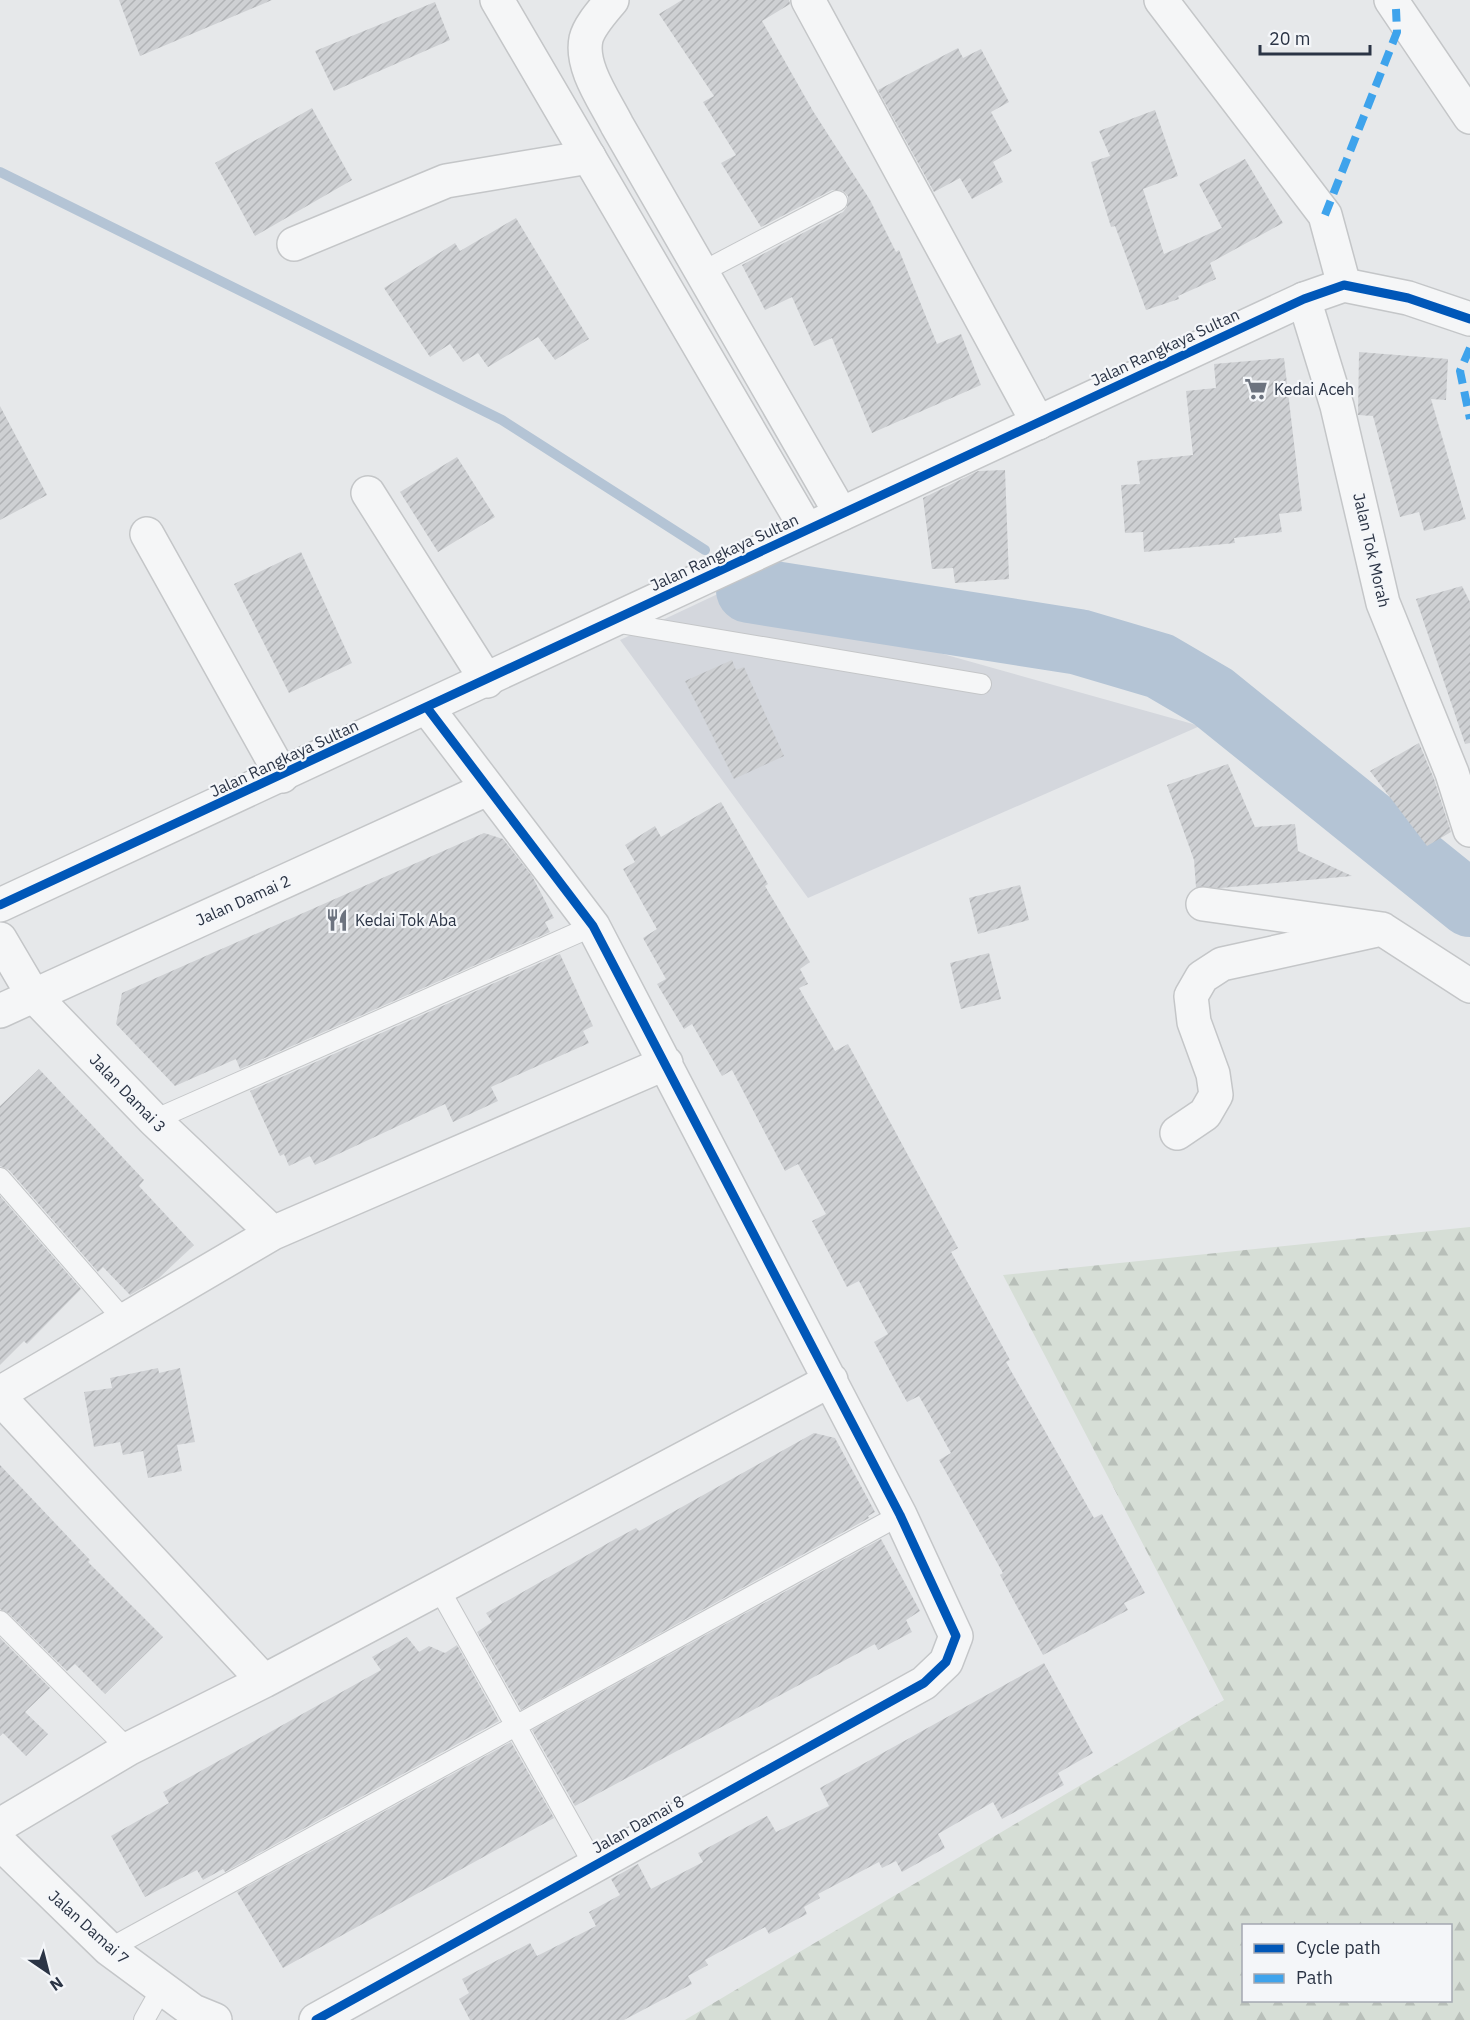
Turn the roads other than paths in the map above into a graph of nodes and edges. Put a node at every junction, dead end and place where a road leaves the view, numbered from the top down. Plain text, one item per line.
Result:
1 (497, 0) edge
2 (612, 0) edge
3 (808, 0) edge
4 (1161, 0) edge
5 (1391, 0) edge
6 (1470, 117) edge
7 (589, 157) junction
8 (837, 201) dead end
9 (294, 244) dead end
10 (702, 272) junction
11 (1344, 285) junction
12 (1304, 299) junction
13 (1470, 319) edge
14 (1038, 423) junction
15 (368, 493) dead end
16 (841, 514) junction
17 (807, 530) junction
18 (147, 534) dead end
19 (613, 621) junction
20 (487, 681) junction
21 (981, 684) dead end
22 (428, 708) junction
23 (282, 776) junction
24 (487, 789) junction
25 (1470, 830) edge
26 (1203, 904) dead end
27 (0, 905) edge
28 (593, 926) junction
29 (1382, 929) junction
30 (0, 939) edge
31 (1470, 986) edge
32 (33, 995) junction
33 (0, 1011) edge
34 (666, 1063) junction
35 (153, 1120) junction
36 (1177, 1133) dead end
37 (0, 1178) edge
38 (273, 1233) junction
39 (123, 1319) junction
40 (831, 1380) junction
41 (0, 1393) edge
42 (0, 1398) edge
43 (900, 1515) junction
44 (438, 1587) junction
45 (0, 1621) edge
46 (264, 1681) junction
47 (516, 1726) junction
48 (128, 1749) junction
49 (0, 1825) edge
50 (0, 1844) edge
51 (594, 1865) junction
52 (109, 1949) junction
53 (162, 1988) junction
54 (144, 2020) edge
55 (214, 2020) edge
56 (316, 2020) edge

1 - 7 street
2 - 10 street
3 - 14 street
4 - 11 street
5 - 6 street
7 - 9 street
7 - 17 street
8 - 10 lane
10 - 16 street
11 - 12 street, Jalan Rangkaya Sultan
11 - 13 street
12 - 14 street, Jalan Rangkaya Sultan
12 - 25 street, Jalan Tok Morah
14 - 16 street, Jalan Rangkaya Sultan
15 - 20 street
16 - 17 street, Jalan Rangkaya Sultan
17 - 19 street, Jalan Rangkaya Sultan
18 - 23 street
19 - 20 street, Jalan Rangkaya Sultan
19 - 21 lane
20 - 22 street, Jalan Rangkaya Sultan
22 - 23 street, Jalan Rangkaya Sultan
22 - 24 street
23 - 27 street, Jalan Rangkaya Sultan
24 - 28 street
24 - 32 street, Jalan Damai 2
26 - 29 street
28 - 34 street
28 - 35 lane
29 - 31 street
29 - 36 street
30 - 32 street, Jalan Damai 3
32 - 33 street, Jalan Damai 2
32 - 35 street, Jalan Damai 3
34 - 38 street
34 - 40 street
35 - 38 street, Jalan Damai 3
37 - 39 lane
38 - 39 street
39 - 41 street
40 - 43 street
40 - 44 street
42 - 46 street
43 - 47 lane
43 - 51 street, Jalan Damai 8
44 - 46 street
44 - 47 lane
45 - 48 lane
46 - 48 street
47 - 51 lane
47 - 52 lane
48 - 49 street
50 - 52 street, Jalan Damai 7
51 - 56 street, Jalan Damai 8
52 - 53 street, Jalan Damai 7
53 - 54 lane
53 - 55 street, Jalan Damai 7

